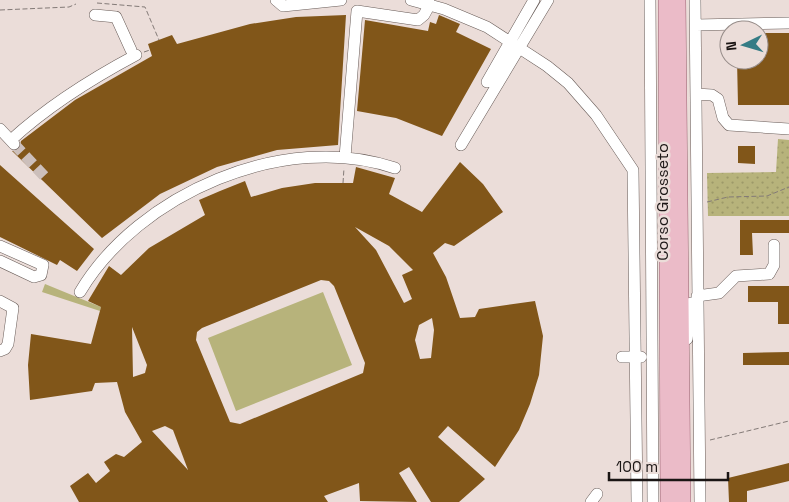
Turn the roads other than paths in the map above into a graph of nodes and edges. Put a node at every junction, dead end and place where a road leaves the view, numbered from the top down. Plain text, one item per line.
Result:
1 (276, 0) edge
2 (341, 0) edge
3 (411, 0) edge
4 (534, 0) edge
5 (548, 0) edge
6 (650, 0) edge
7 (666, 0) edge
8 (678, 0) edge
9 (690, 0) edge
10 (695, 0) edge
11 (430, 4) junction
12 (447, 4) edge
13 (96, 9) road end
14 (789, 23) edge
15 (696, 25) junction
16 (516, 44) junction
17 (487, 82) dead end
18 (696, 94) junction
19 (0, 129) edge
20 (789, 129) edge
21 (461, 144) dead end
22 (345, 157) junction
23 (395, 168) dead end
24 (667, 221) junction
25 (774, 245) dead end
26 (0, 246) edge
27 (0, 261) edge
28 (697, 270) junction
29 (80, 292) dead end
30 (697, 296) junction
31 (0, 301) edge
32 (652, 332) junction
33 (0, 351) edge
34 (653, 356) junction
35 (622, 357) dead end
36 (636, 357) junction
37 (682, 403) junction
38 (637, 502) edge
39 (653, 502) edge
40 (668, 502) edge
41 (683, 502) edge
42 (700, 502) edge

1 - 2 street
3 - 11 street
4 - 16 street
5 - 16 street
6 - 32 street, Corso Grosseto
7 - 24 main road, Corso Grosseto
8 - 37 main road, Corso Grosseto
9 - 15 street, Corso Grosseto
10 - 15 street, Corso Grosseto
11 - 12 street
11 - 22 street
12 - 16 street
13 - 19 street
14 - 15 street
15 - 18 street, Corso Grosseto
16 - 17 street
16 - 21 street
16 - 36 street
18 - 20 street
18 - 28 street, Corso Grosseto
22 - 23 street
22 - 29 street
24 - 32 street, Corso Grosseto
24 - 40 main road, Corso Grosseto
25 - 30 street
26 - 27 street
28 - 30 street, Corso Grosseto
28 - 37 street, Corso Grosseto
30 - 42 street, Corso Grosseto
31 - 33 street
32 - 34 street, Corso Grosseto
34 - 36 street
34 - 39 street, Corso Grosseto
35 - 36 street
36 - 38 street
37 - 41 main road, Corso Grosseto

